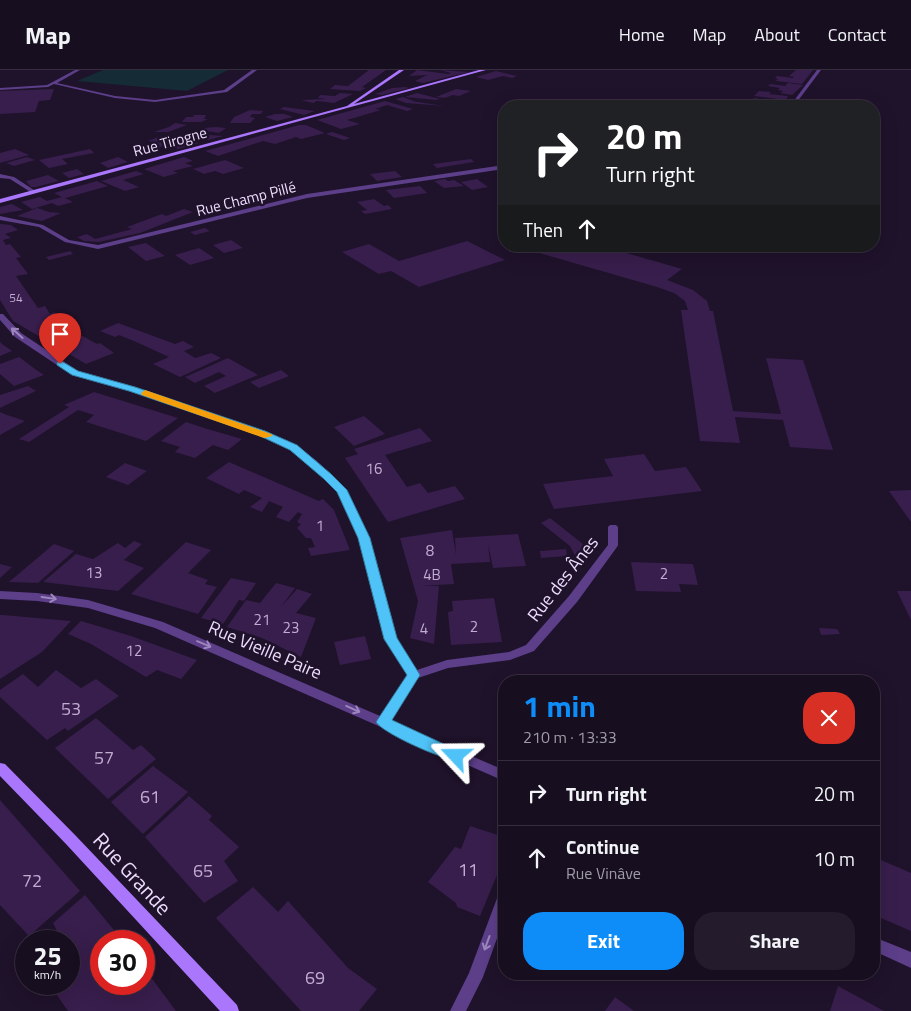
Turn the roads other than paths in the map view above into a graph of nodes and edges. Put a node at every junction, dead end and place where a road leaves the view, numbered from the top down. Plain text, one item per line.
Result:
1 (78, 70) edge
2 (255, 70) edge
3 (402, 70) edge
4 (484, 70) edge
5 (819, 70) edge
6 (56, 84) junction
7 (0, 89) edge
8 (796, 100) edge
9 (346, 107) junction
10 (498, 168) edge
11 (0, 176) edge
12 (34, 192) junction
13 (0, 201) edge
14 (0, 218) edge
15 (0, 316) edge
16 (613, 527) dead end
17 (0, 595) edge
18 (414, 675) junction
19 (383, 722) junction
20 (0, 768) edge
21 (498, 774) edge
22 (498, 914) edge
23 (880, 947) edge
24 (911, 960) edge
25 (231, 1011) edge
26 (458, 1011) edge

1 - 6 street
2 - 6 street
3 - 9 street
4 - 9 street, Rue Tirogne
5 - 8 street
6 - 7 street
9 - 12 street, Rue Tirogne
10 - 14 street, Rue Champ Pillé
11 - 12 street
12 - 13 street, Rue Tirogne
18 -> 15 street
16 - 18 street, Rue des Ânes
17 -> 19 street, Rue Vieille Paire
18 - 19 street
19 - 21 street, Rue Vieille Paire
20 - 25 street, Rue Grande
22 -> 26 street
23 - 24 street

